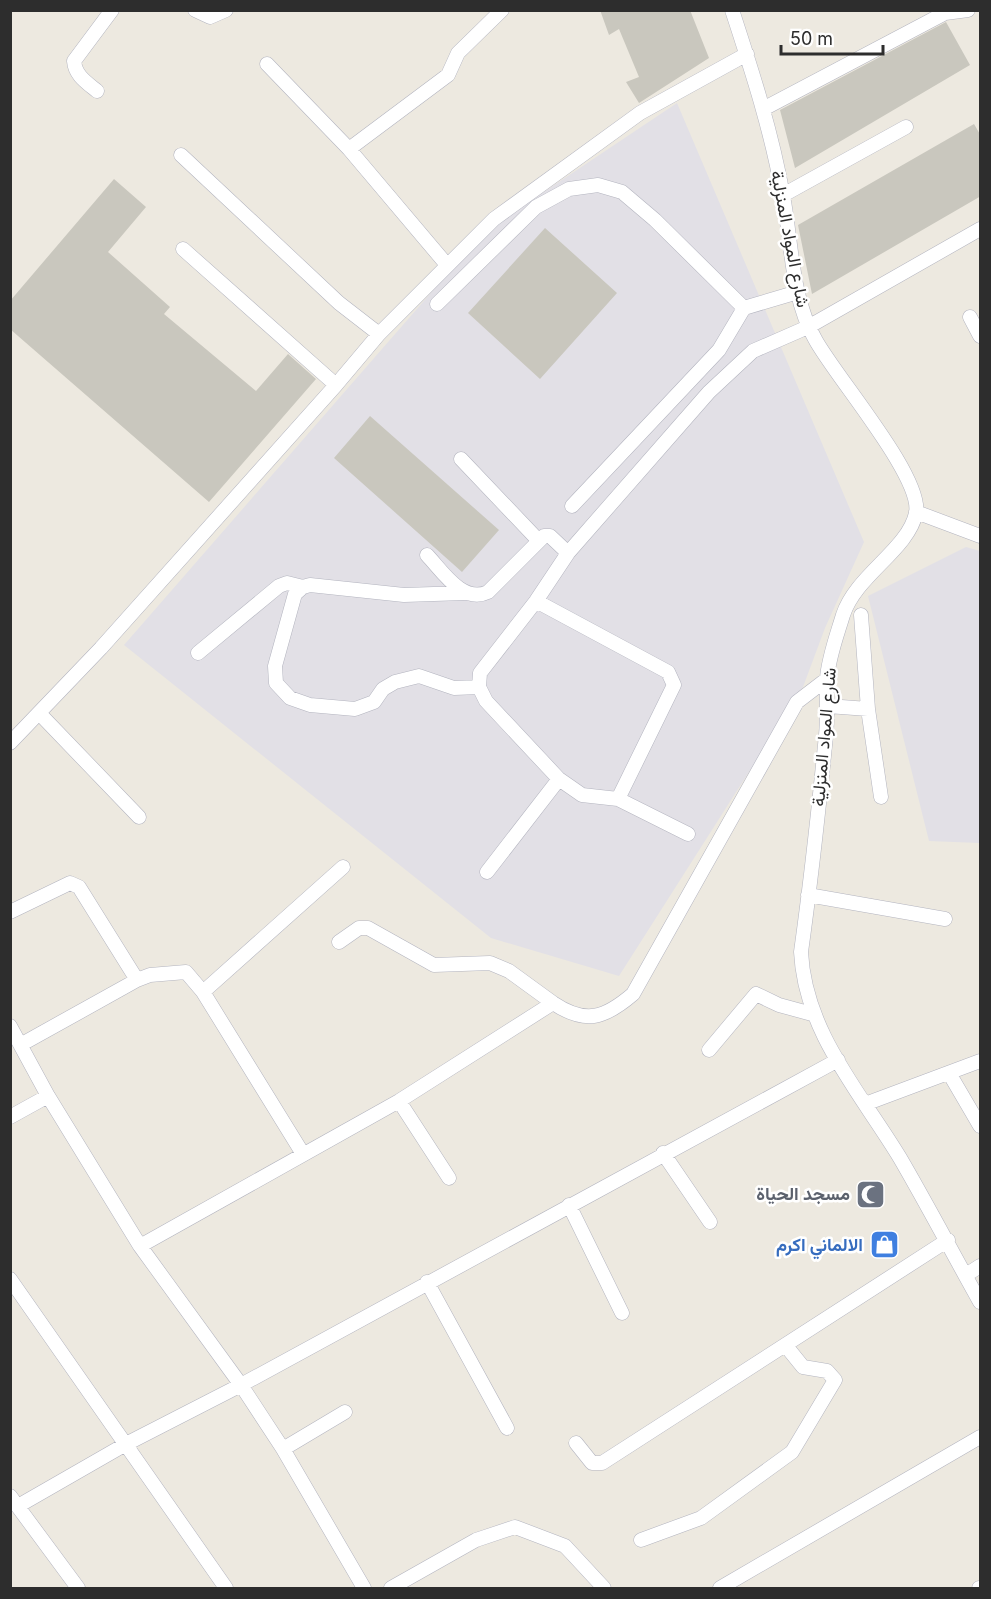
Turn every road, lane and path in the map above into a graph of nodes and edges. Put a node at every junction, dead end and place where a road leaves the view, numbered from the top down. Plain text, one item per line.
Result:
1 (112, 10) edge
2 (195, 10) edge
3 (226, 10) edge
4 (502, 10) edge
5 (732, 10) edge
6 (968, 10) edge
7 (747, 54) junction
8 (267, 64) dead end
9 (97, 91) dead end
10 (763, 109) junction
11 (906, 127) dead end
12 (349, 149) junction
13 (181, 154) dead end
14 (783, 195) junction
15 (981, 229) edge
16 (183, 249) dead end
17 (447, 265) junction
18 (798, 292) junction
19 (438, 304) dead end
20 (744, 308) junction
21 (970, 316) dead end
22 (808, 327) junction
23 (379, 334) junction
24 (981, 336) edge
25 (336, 385) junction
26 (461, 459) dead end
27 (572, 506) dead end
28 (916, 512) junction
29 (981, 536) edge
30 (538, 540) junction
31 (568, 553) junction
32 (427, 555) dead end
33 (303, 587) junction
34 (464, 593) junction
35 (536, 601) junction
36 (861, 615) dead end
37 (198, 653) dead end
38 (826, 679) junction
39 (479, 687) junction
40 (828, 706) junction
41 (868, 709) junction
42 (39, 713) junction
43 (13, 736) edge
44 (559, 780) junction
45 (881, 797) dead end
46 (618, 799) junction
47 (139, 817) dead end
48 (688, 834) dead end
49 (343, 867) dead end
50 (487, 872) dead end
51 (808, 896) junction
52 (10, 912) edge
53 (945, 919) dead end
54 (339, 942) dead end
55 (137, 980) junction
56 (203, 992) junction
57 (553, 1003) junction
58 (812, 1014) junction
59 (10, 1026) edge
60 (22, 1044) junction
61 (709, 1050) dead end
62 (838, 1060) junction
63 (981, 1061) edge
64 (949, 1073) junction
65 (48, 1096) junction
66 (399, 1101) junction
67 (865, 1104) junction
68 (10, 1117) edge
69 (981, 1126) edge
70 (663, 1153) junction
71 (303, 1154) junction
72 (449, 1178) dead end
73 (569, 1204) junction
74 (710, 1222) dead end
75 (948, 1240) junction
76 (140, 1246) junction
77 (981, 1266) edge
78 (966, 1275) junction
79 (10, 1279) edge
80 (427, 1282) junction
81 (981, 1302) edge
82 (622, 1313) dead end
83 (786, 1346) junction
84 (241, 1385) junction
85 (345, 1412) dead end
86 (507, 1428) dead end
87 (981, 1437) edge
88 (576, 1443) dead end
89 (126, 1444) junction
90 (283, 1449) junction
91 (14, 1501) edge
92 (642, 1540) dead end
93 (78, 1588) edge
94 (226, 1588) edge
95 (364, 1588) edge
96 (391, 1588) edge
97 (604, 1588) edge
98 (720, 1588) edge

1 - 9 street
2 - 3 street
4 - 12 street
5 - 7 street, شارع المواد المنزلية
6 - 10 street
7 - 10 street, شارع المواد المنزلية
7 - 17 street
8 - 12 street
10 - 14 street, شارع المواد المنزلية
11 - 14 street
12 - 17 street
13 - 23 street
14 - 18 street, شارع المواد المنزلية
15 - 22 street
16 - 25 street
17 - 23 street
18 - 20 street
18 - 22 street, شارع المواد المنزلية
19 - 20 street
20 - 27 street
21 - 24 street
22 - 28 street, شارع المواد المنزلية
22 - 31 street
23 - 25 street
25 - 42 street
26 - 30 street
28 - 29 street
28 - 38 street, شارع المواد المنزلية
30 - 31 street
30 - 34 street
31 - 35 street
32 - 34 street
33 - 34 street
33 - 37 street
33 - 39 street
35 - 39 street
35 - 46 street
36 - 41 street
38 - 40 street, شارع المواد المنزلية
38 - 57 street
39 - 44 street
40 - 41 street
40 - 51 street, شارع المواد المنزلية
41 - 45 street
42 - 43 street
42 - 47 street
44 - 46 street
44 - 50 street
46 - 48 street
49 - 56 street
51 - 53 street
51 - 58 street, شارع المواد المنزلية
52 - 55 street
54 - 57 street
55 - 56 street
55 - 60 street
56 - 71 street
57 - 66 street
58 - 61 street
58 - 62 street, شارع المواد المنزلية
59 - 60 street
60 - 65 street
62 - 67 street, شارع المواد المنزلية
62 - 70 street
63 - 64 street
64 - 67 street
64 - 69 street
65 - 68 street
65 - 76 street
66 - 71 street
66 - 72 street
67 - 75 street, شارع المواد المنزلية
70 - 73 street
70 - 74 street
71 - 76 street
73 - 80 street
73 - 82 street
75 - 78 street, شارع المواد المنزلية
75 - 83 street
76 - 84 street
77 - 78 street
78 - 81 street, شارع المواد المنزلية
79 - 89 street
80 - 84 street
80 - 86 street
83 - 88 street
83 - 92 street
84 - 89 street
84 - 90 street
85 - 90 street
87 - 98 street
89 - 91 street
89 - 94 street
90 - 95 street
91 - 93 street
96 - 97 street

